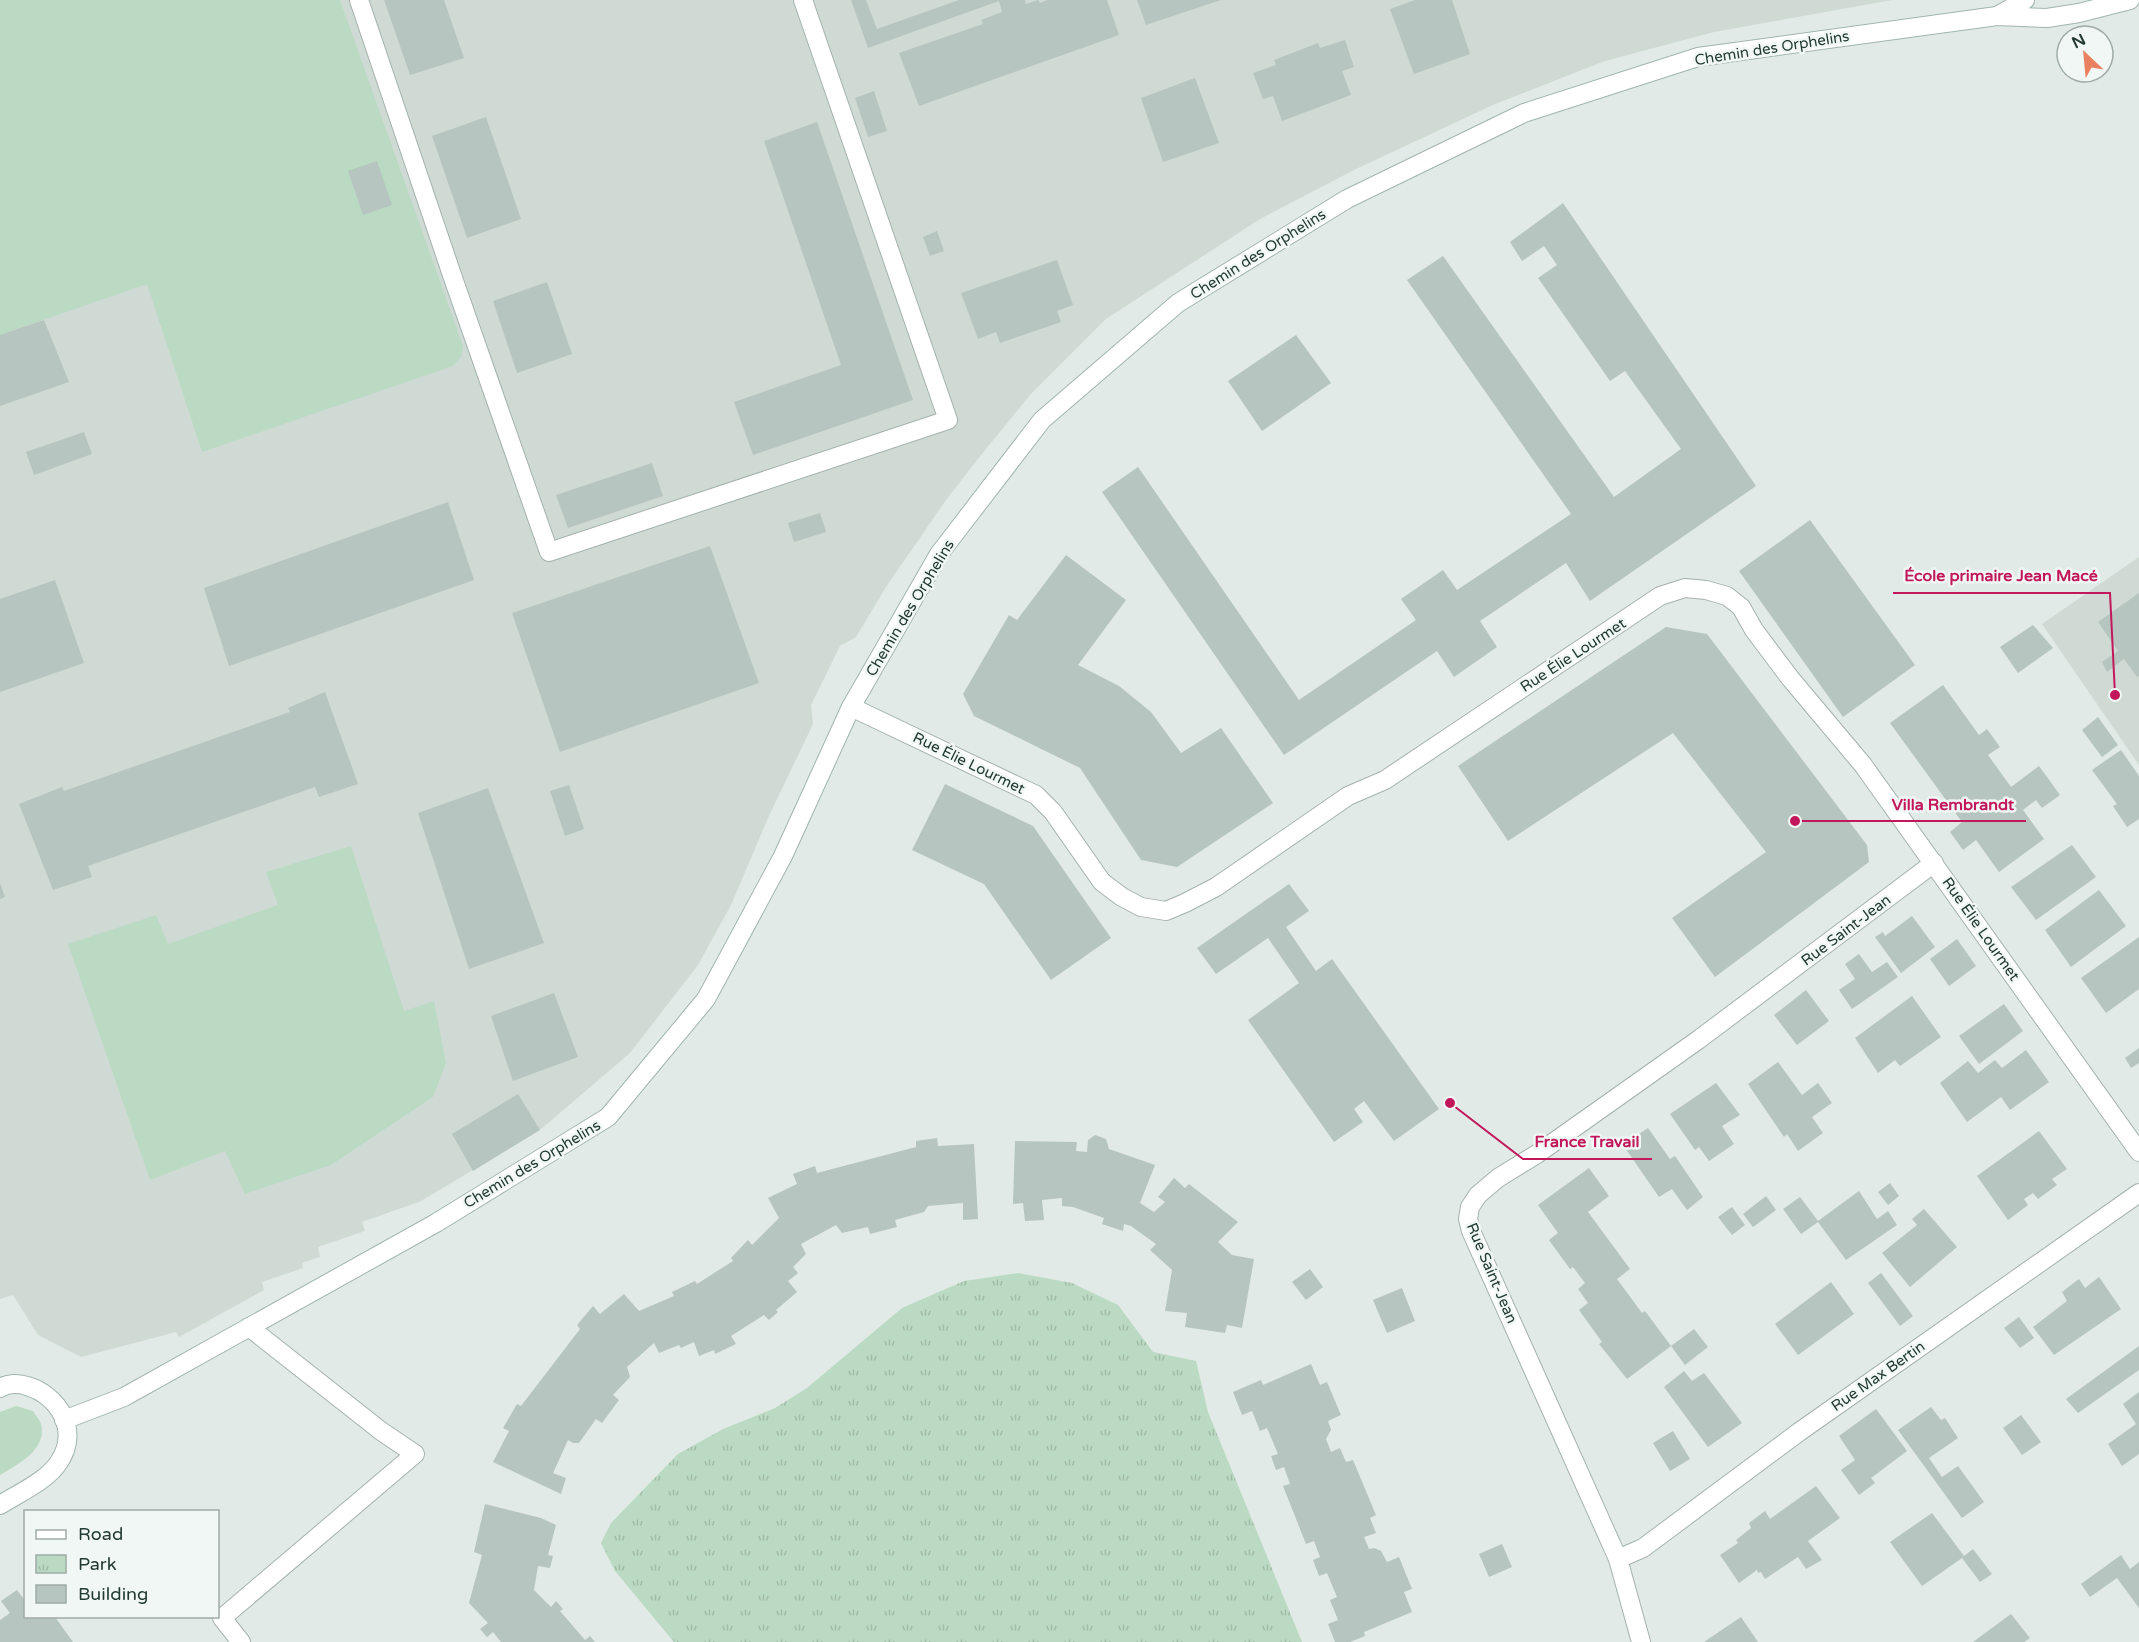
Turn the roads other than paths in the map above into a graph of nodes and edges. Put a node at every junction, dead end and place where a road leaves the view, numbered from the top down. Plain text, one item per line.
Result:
1 (359, 0) edge
2 (803, 0) edge
3 (2025, 0) edge
4 (2130, 0) edge
5 (1997, 16) junction
6 (851, 707) junction
7 (1934, 863) junction
8 (2139, 1152) edge
9 (2139, 1193) edge
10 (249, 1327) junction
11 (0, 1388) edge
12 (64, 1420) junction
13 (0, 1505) edge
14 (1618, 1559) junction
15 (241, 1642) edge
16 (1641, 1642) edge

1 - 2 street
3 - 5 street, Chemin des Orphelins
4 - 5 street, Chemin des Orphelins
5 - 6 street, Chemin des Orphelins
6 - 7 street, Rue Élie Lourmet
6 - 10 street, Chemin des Orphelins
7 - 8 street, Rue Élie Lourmet
7 - 14 street, Rue Saint-Jean
9 - 14 street, Rue Max Bertin
10 - 12 street, Chemin des Orphelins
10 - 15 street
11 - 12 street
12 - 13 street
14 - 16 street, Rue Saint-Jean

